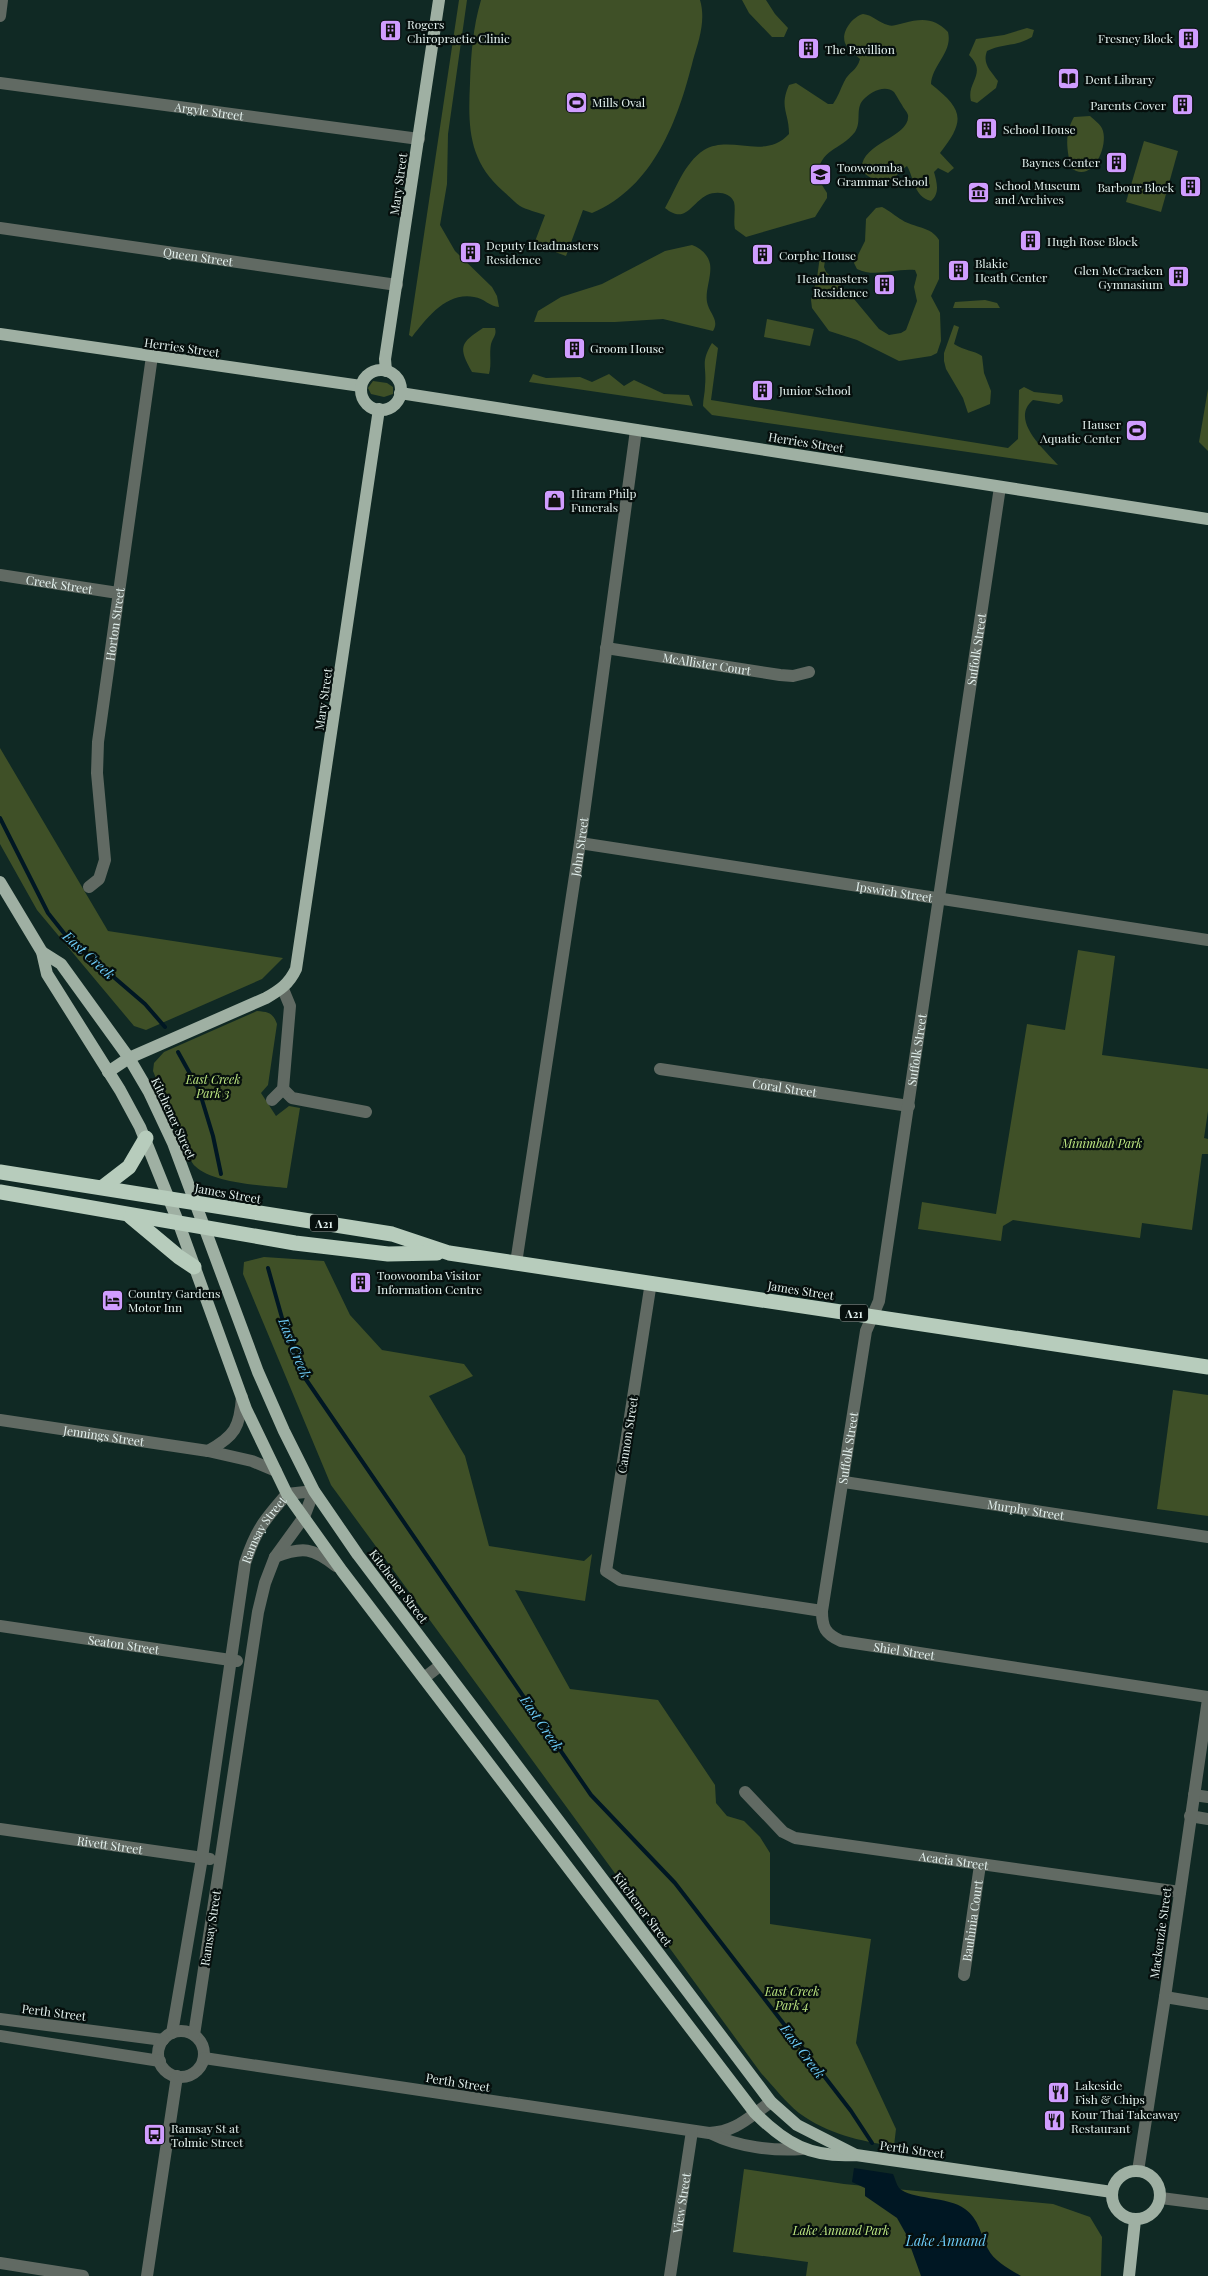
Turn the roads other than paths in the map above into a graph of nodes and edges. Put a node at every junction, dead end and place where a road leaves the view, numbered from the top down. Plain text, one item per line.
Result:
1 (2, 0) edge
2 (435, 1) edge
3 (0, 16) edge
4 (0, 83) edge
5 (419, 140) junction
6 (0, 228) edge
7 (397, 285) junction
8 (0, 334) edge
9 (152, 356) junction
10 (386, 371) junction
11 (361, 386) junction
12 (400, 393) junction
13 (379, 409) junction
14 (636, 430) junction
15 (1000, 487) junction
16 (1208, 519) edge
17 (0, 575) edge
18 (118, 593) junction
19 (606, 648) junction
20 (809, 672) dead end
21 (580, 843) junction
22 (0, 882) edge
23 (89, 887) dead end
24 (938, 898) junction
25 (1208, 940) edge
26 (42, 952) junction
27 (283, 989) junction
28 (129, 1058) junction
29 (660, 1069) dead end
30 (108, 1072) junction
31 (283, 1089) junction
32 (272, 1100) dead end
33 (909, 1106) junction
34 (366, 1112) dead end
35 (146, 1138) junction
36 (0, 1172) edge
37 (103, 1187) junction
38 (0, 1192) edge
39 (169, 1198) junction
40 (196, 1203) junction
41 (130, 1216) junction
42 (179, 1224) junction
43 (206, 1229) junction
44 (449, 1253) junction
45 (516, 1263) junction
46 (194, 1267) junction
47 (651, 1282) junction
48 (873, 1316) junction
49 (1208, 1368) edge
50 (242, 1398) junction
51 (0, 1420) edge
52 (208, 1451) junction
53 (276, 1472) junction
54 (844, 1482) junction
55 (314, 1491) junction
56 (287, 1494) junction
57 (304, 1517) junction
58 (1208, 1537) edge
59 (275, 1557) junction
60 (342, 1571) junction
61 (822, 1611) junction
62 (0, 1626) edge
63 (230, 1660) junction
64 (248, 1663) junction
65 (441, 1665) junction
66 (424, 1678) junction
67 (1208, 1698) edge
68 (745, 1792) dead end
69 (1194, 1795) junction
70 (1208, 1797) edge
71 (1190, 1816) junction
72 (1208, 1819) edge
73 (0, 1829) edge
74 (202, 1858) junction
75 (220, 1861) junction
76 (980, 1865) junction
77 (1180, 1892) junction
78 (964, 1975) dead end
79 (1166, 1997) junction
80 (1208, 2004) edge
81 (1, 2020) edge
82 (0, 2035) edge
83 (194, 2035) junction
84 (168, 2036) junction
85 (204, 2058) junction
86 (160, 2062) junction
87 (177, 2076) junction
88 (771, 2102) junction
89 (755, 2113) junction
90 (692, 2131) junction
91 (709, 2133) junction
92 (802, 2149) junction
93 (856, 2155) junction
94 (1138, 2171) junction
95 (1112, 2192) junction
96 (1161, 2198) junction
97 (1208, 2204) edge
98 (1135, 2220) junction
99 (0, 2263) edge
100 (83, 2276) edge
101 (147, 2276) edge
102 (670, 2276) edge
103 (1129, 2276) edge

1 - 3 street
2 - 5 main road, Mary Street
4 - 5 street, Argyle Street
5 - 7 main road, Mary Street
6 - 7 street, Queen Street
7 - 10 main road, Mary Street
8 - 9 main road, Herries Street
9 - 11 main road, Herries Street
9 - 18 street, Horton Street
10 - 11 main road
10 - 12 main road
11 - 13 main road
12 - 13 main road
12 - 14 main road, Herries Street
13 - 27 main road, Mary Street
14 - 15 main road, Herries Street
14 - 19 street, John Street
15 - 16 main road, Herries Street
15 - 24 street, Suffolk Street
17 - 18 street, Creek Street
18 - 23 street, Horton Street
19 - 20 street, McAllister Court
19 - 21 street, John Street
21 - 24 street, Ipswich Street
21 - 45 street, John Street
22 - 26 main road, Kitchener Street
24 - 25 street, Ipswich Street
24 - 33 street, Suffolk Street
26 - 28 main road, Kitchener Street
26 - 30 main road, Kitchener Street
27 - 28 main road
27 - 31 street
28 - 30 main road
28 - 40 main road, Kitchener Street
29 - 33 street, Coral Street
30 - 35 main road, Kitchener Street
31 - 32 street
31 - 34 street
33 - 48 street, Suffolk Street
35 - 37 highway
35 - 39 main road, Kitchener Street
36 - 37 highway, James Street / A21
37 - 39 highway, James Street / A21
38 - 41 highway, James Street / A21
39 - 40 highway, James Street / A21
39 - 42 main road, Kitchener Street
40 - 43 main road, Kitchener Street
40 - 44 highway, James Street / A21
41 - 42 highway, James Street / A21
41 - 46 highway
42 - 43 highway, James Street / A21
42 - 46 main road, Kitchener Street
43 - 44 highway, James Street / A21
43 - 55 main road, Kitchener Street
44 - 45 highway, James Street / A21
45 - 47 highway, James Street / A21
46 - 50 main road, Kitchener Street
47 - 48 highway, James Street / A21
47 - 61 street, Cannon Street
48 - 49 highway, James Street / A21
48 - 54 street, Suffolk Street
50 - 52 street
50 - 53 main road, Kitchener Street
51 - 52 street, Jennings Street
52 - 53 street, Jennings Street
53 - 56 main road, Kitchener Street
54 - 58 street, Murphy Street
54 - 61 street, Suffolk Street
55 - 56 street, Ramsay Street
55 - 57 street, Ramsay Street
55 - 65 main road, Kitchener Street
56 - 57 main road, Kitchener Street
56 - 63 street, Ramsay Street
57 - 59 street, Ramsay Street
57 - 60 main road, Kitchener Street
59 - 60 street
59 - 64 street, Ramsay Street
60 - 66 main road, Kitchener Street
61 - 67 street, Shiel Street
62 - 63 street, Seaton Street
63 - 64 street, Seaton Street
63 - 74 street, Ramsay Street
64 - 75 street, Ramsay Street
65 - 66 street
65 - 88 main road, Kitchener Street
66 - 89 main road, Kitchener Street
67 - 69 street, Mackenzie Street
68 - 76 street, Acacia Street
69 - 70 street
69 - 71 street, Mackenzie Street
71 - 72 street
71 - 77 street, Mackenzie Street
73 - 74 street, Rivett Street
74 - 75 street, Rivett Street
74 - 84 street, Ramsay Street
75 - 83 street, Ramsay Street
76 - 77 street, Acacia Street
76 - 78 street, Bauhinia Court
77 - 79 street, Mackenzie Street
79 - 80 street
79 - 94 street, Mackenzie Street
81 - 82 street
81 - 84 street, Perth Street
82 - 86 street
83 - 84 street
83 - 85 street
84 - 86 street
85 - 87 street
85 - 90 street, Perth Street
86 - 87 street
87 - 101 street
88 - 89 street, Perth Street
88 - 93 main road, Kitchener Street
89 - 91 street, Perth Street
89 - 92 main road, Kitchener Street
90 - 91 street, Perth Street
90 - 102 street, View Street
91 - 92 street, Perth Street
92 - 93 main road, Perth Street
93 - 95 main road, Perth Street
94 - 95 main road
94 - 96 main road
95 - 98 main road
96 - 97 street
96 - 98 main road
98 - 103 main road
99 - 100 street

